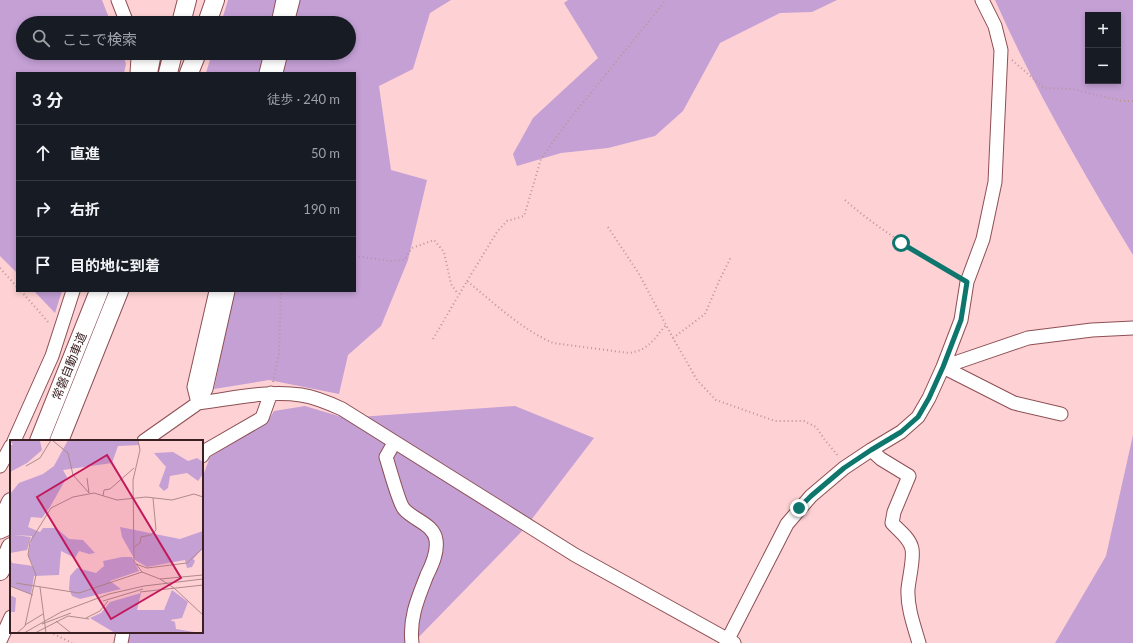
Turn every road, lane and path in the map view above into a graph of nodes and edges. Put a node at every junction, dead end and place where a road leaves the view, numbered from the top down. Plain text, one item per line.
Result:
1 (118, 0) edge
2 (186, 0) edge
3 (205, 0) edge
4 (215, 0) edge
5 (283, 0) edge
6 (292, 0) edge
7 (666, 0) edge
8 (982, 0) edge
9 (124, 16) edge
10 (183, 16) edge
11 (201, 16) edge
12 (209, 16) edge
13 (280, 16) edge
14 (289, 16) edge
15 (1001, 50) junction
16 (138, 60) edge
17 (151, 60) edge
18 (171, 60) edge
19 (191, 60) edge
20 (194, 60) edge
21 (269, 60) edge
22 (279, 60) edge
23 (137, 72) edge
24 (148, 72) edge
25 (168, 72) edge
26 (188, 72) edge
27 (188, 72) edge
28 (266, 72) edge
29 (276, 72) edge
30 (1133, 101) edge
31 (845, 200) dead end
32 (608, 227) dead end
33 (356, 256) edge
34 (731, 257) dead end
35 (0, 268) edge
36 (466, 281) junction
37 (967, 282) junction
38 (16, 286) edge
39 (22, 292) edge
40 (73, 292) edge
41 (92, 292) edge
42 (99, 292) edge
43 (119, 292) edge
44 (216, 292) edge
45 (228, 292) edge
46 (281, 292) edge
47 (458, 294) junction
48 (666, 325) junction
49 (1133, 328) edge
50 (59, 334) junction
51 (673, 338) junction
52 (433, 339) dead end
53 (76, 352) junction
54 (943, 367) junction
55 (271, 393) junction
56 (198, 403) junction
57 (1060, 414) dead end
58 (14, 440) edge
59 (39, 440) edge
60 (59, 440) edge
61 (145, 440) edge
62 (394, 442) junction
63 (10, 448) edge
64 (871, 450) junction
65 (203, 454) edge
66 (0, 466) edge
67 (848, 466) junction
68 (10, 504) edge
69 (0, 526) edge
70 (10, 527) edge
71 (0, 532) edge
72 (10, 549) edge
73 (0, 571) edge
74 (10, 619) edge
75 (52, 633) edge
76 (123, 633) edge
77 (0, 640) edge
78 (730, 642) edge
79 (72, 643) edge
80 (120, 643) edge
81 (412, 643) edge
82 (919, 643) edge

1 - 9 street
2 - 10 highway
3 - 11 highway
4 - 12 highway
5 - 13 street
6 - 14 street
7 - 36 path
8 - 15 street
15 - 30 path
15 - 37 street
16 - 23 street
17 - 24 highway
18 - 25 highway
19 - 26 highway
20 - 27 highway
21 - 28 street
22 - 29 street
31 - 37 path
32 - 48 path
33 - 47 path
34 - 51 path
35 - 38 path
36 - 47 path
36 - 48 path
37 - 54 street
39 - 50 path
40 - 50 street
41 - 53 highway
42 - 53 highway, 常磐自動車道
43 - 60 highway, 常磐自動車道
44 - 56 street
45 - 56 street
46 - 55 path
47 - 52 path
48 - 51 path
49 - 54 street
50 - 58 street
51 - 67 path
53 - 59 highway, 常磐自動車道
54 - 57 street
54 - 64 street
55 - 56 street
55 - 62 street
55 - 65 street
56 - 61 street
62 - 78 street
62 - 81 street
63 - 66 street
64 - 67 street
64 - 82 street
67 - 78 street
68 - 69 highway
70 - 71 street
72 - 73 highway
74 - 77 street
75 - 79 path
76 - 80 street

